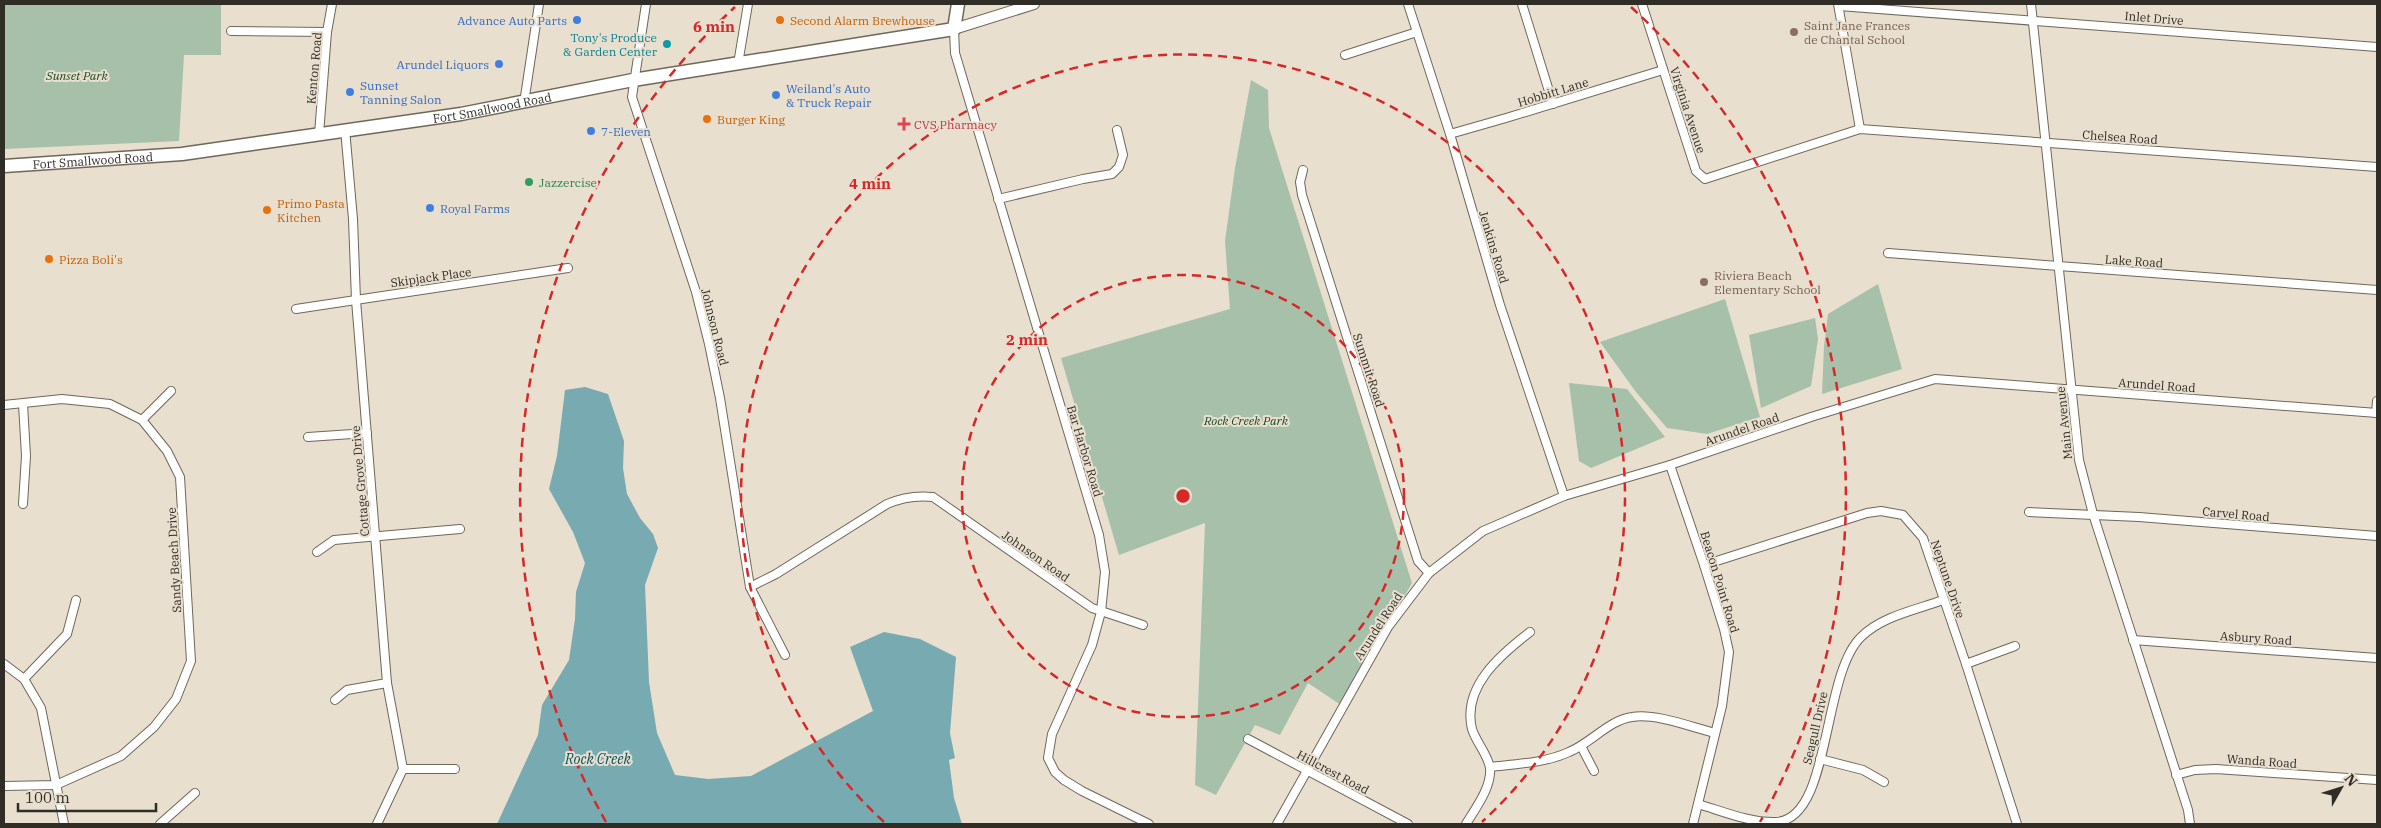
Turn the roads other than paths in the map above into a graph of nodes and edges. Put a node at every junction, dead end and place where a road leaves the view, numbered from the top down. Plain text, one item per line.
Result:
1 (332, 4) edge
2 (539, 4) edge
3 (646, 4) edge
4 (748, 4) edge
5 (958, 4) edge
6 (1034, 4) edge
7 (1408, 4) edge
8 (1522, 4) edge
9 (1642, 4) edge
10 (2031, 4) edge
11 (1839, 5) edge
12 (2033, 20) junction
13 (954, 30) junction
14 (231, 31) dead end
15 (327, 32) junction
16 (1417, 32) junction
17 (2377, 48) edge
18 (1345, 55) dead end
19 (738, 64) junction
20 (1663, 70) junction
21 (633, 80) junction
22 (524, 103) junction
23 (1553, 104) junction
24 (345, 129) junction
25 (1860, 129) junction
26 (1116, 130) dead end
27 (319, 134) junction
28 (1450, 134) junction
29 (2045, 143) junction
30 (4, 166) edge
31 (2377, 167) edge
32 (1303, 170) dead end
33 (998, 199) junction
34 (1888, 253) dead end
35 (2058, 266) junction
36 (568, 268) dead end
37 (2377, 290) edge
38 (356, 300) junction
39 (296, 309) dead end
40 (2072, 390) junction
41 (171, 391) dead end
42 (2377, 401) edge
43 (23, 404) junction
44 (4, 405) edge
45 (2377, 413) edge
46 (142, 420) junction
47 (367, 433) junction
48 (308, 437) dead end
49 (1670, 466) junction
50 (1564, 496) junction
51 (23, 504) dead end
52 (2029, 512) dead end
53 (2094, 514) junction
54 (460, 529) dead end
55 (376, 536) junction
56 (2377, 536) edge
57 (317, 552) dead end
58 (1704, 565) junction
59 (1429, 573) junction
60 (750, 587) junction
61 (76, 600) dead end
62 (1944, 600) junction
63 (1101, 612) junction
64 (1143, 624) dead end
65 (1530, 632) dead end
66 (2133, 640) junction
67 (2015, 646) dead end
68 (785, 655) dead end
69 (2377, 658) edge
70 (4, 664) edge
71 (1966, 664) junction
72 (24, 679) junction
73 (387, 682) junction
74 (334, 700) dead end
75 (1715, 733) junction
76 (1248, 739) dead end
77 (1581, 746) junction
78 (1820, 758) junction
79 (1490, 767) junction
80 (403, 769) junction
81 (455, 769) dead end
82 (1306, 770) junction
83 (1594, 771) dead end
84 (2176, 775) junction
85 (2377, 780) edge
86 (1884, 782) dead end
87 (56, 785) junction
88 (4, 786) edge
89 (195, 793) dead end
90 (1698, 804) junction
91 (64, 824) edge
92 (160, 824) edge
93 (377, 824) edge
94 (1149, 824) edge
95 (1277, 824) edge
96 (1408, 824) edge
97 (1466, 824) edge
98 (1693, 824) edge
99 (2017, 824) edge
100 (2190, 824) edge

1 - 15 street, Kenton Road
2 - 22 street
3 - 21 street, Johnson Road
4 - 19 street
5 - 13 main road
6 - 13 street
7 - 16 street, Jenkins Road
8 - 23 street
9 - 20 street, Virginia Avenue
10 - 12 street, Main Avenue
11 - 12 street, Inlet Drive
11 - 25 street
12 - 17 street, Inlet Drive
12 - 29 street, Main Avenue
13 - 19 main road, Fort Smallwood Road
13 - 33 street, Bar Harbor Road
14 - 15 street
15 - 27 street, Kenton Road
16 - 18 street
16 - 28 street, Jenkins Road
19 - 21 main road, Fort Smallwood Road
20 - 23 street, Hobbitt Lane
20 - 25 street, Virginia Avenue
21 - 22 main road, Fort Smallwood Road
21 - 60 street, Johnson Road
22 - 24 main road, Fort Smallwood Road
23 - 28 street, Hobbitt Lane
24 - 27 main road, Fort Smallwood Road
24 - 38 street, Cottage Grove Drive
25 - 29 street, Chelsea Road
26 - 33 street
27 - 30 main road, Fort Smallwood Road
28 - 50 street, Jenkins Road
29 - 31 street, Chelsea Road
29 - 35 street, Main Avenue
32 - 59 street, Summit Road
33 - 63 street, Bar Harbor Road
34 - 35 street, Lake Road
35 - 37 street, Lake Road
35 - 40 street, Main Avenue
36 - 38 street, Skipjack Place
38 - 39 street, Skipjack Place
38 - 47 street, Cottage Grove Drive
40 - 45 street, Arundel Road
40 - 49 street, Arundel Road
40 - 53 street, Main Avenue
41 - 46 street
42 - 45 street
43 - 44 street, Sandy Beach Drive
43 - 46 street, Sandy Beach Drive
43 - 51 street
46 - 87 street, Sandy Beach Drive
47 - 48 street
47 - 55 street, Cottage Grove Drive
49 - 50 street, Arundel Road
49 - 58 street, Beacon Point Road
50 - 59 street, Arundel Road
52 - 53 street, Carvel Road
53 - 56 street, Carvel Road
53 - 66 street, Main Avenue
54 - 55 street
55 - 57 street
55 - 73 street, Cottage Grove Drive
58 - 62 street, Neptune Drive
58 - 75 street, Beacon Point Road
59 - 82 street, Arundel Road
60 - 63 street, Johnson Road
60 - 68 street, Johnson Road
61 - 72 street
62 - 71 street, Neptune Drive
62 - 78 street, Seagull Drive
63 - 64 street, Johnson Road
63 - 94 street, Bar Harbor Road
65 - 79 street
66 - 69 street, Asbury Road
66 - 84 street, Main Avenue
67 - 71 street
70 - 72 street
71 - 99 street, Neptune Drive
72 - 87 street
73 - 74 street
73 - 80 street, Cottage Grove Drive
75 - 77 street
75 - 90 street, Beacon Point Road
76 - 82 street, Hillcrest Road
77 - 79 street
77 - 83 street
78 - 86 street
78 - 90 street, Seagull Drive
79 - 97 street
80 - 81 street
80 - 93 street
82 - 95 street, Arundel Road
82 - 96 street, Hillcrest Road
84 - 85 street, Wanda Road
84 - 100 street, Main Avenue
87 - 88 street
87 - 91 street
89 - 92 street
90 - 98 street, Beacon Point Road

